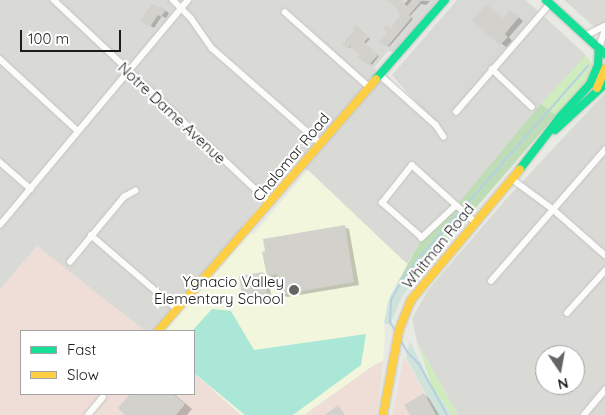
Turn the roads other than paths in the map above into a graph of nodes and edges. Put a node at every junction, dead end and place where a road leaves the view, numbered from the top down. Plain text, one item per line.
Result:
1 (54, 0) edge
2 (172, 0) edge
3 (188, 0) edge
4 (445, 0) edge
5 (548, 2) edge
6 (181, 8) junction
7 (285, 12) dead end
8 (605, 26) edge
9 (605, 30) edge
10 (585, 36) junction
11 (602, 51) edge
12 (0, 59) edge
13 (492, 69) junction
14 (605, 69) edge
15 (128, 72) junction
16 (380, 74) junction
17 (605, 84) edge
18 (368, 86) junction
19 (595, 92) junction
20 (532, 107) dead end
21 (456, 112) dead end
22 (78, 131) junction
23 (444, 137) dead end
24 (543, 141) junction
25 (320, 142) junction
26 (605, 150) edge
27 (0, 162) edge
28 (512, 178) junction
29 (31, 189) junction
30 (135, 191) dead end
31 (270, 203) junction
32 (456, 206) junction
33 (554, 210) junction
34 (472, 219) junction
35 (0, 225) edge
36 (91, 235) junction
37 (605, 255) edge
38 (70, 262) dead end
39 (605, 271) edge
40 (491, 281) dead end
41 (177, 309) junction
42 (567, 313) dead end
43 (159, 330) edge
44 (605, 390) edge
45 (102, 398) dead end
46 (88, 415) edge
47 (383, 415) edge
48 (584, 415) edge

1 - 15 street, Notre Dame Avenue
2 - 6 street
3 - 6 street
4 - 16 street, Chalomar Road
5 - 10 street
5 - 13 street
6 - 15 street
6 - 25 street
7 - 18 street
8 - 10 street
9 - 11 street, Whitman Road
10 - 11 street
11 - 24 street, Whitman Road
12 - 22 street
13 - 20 street
13 - 21 street
14 - 19 street, Whitman Road
15 - 22 street
15 - 31 street, Notre Dame Avenue
16 - 18 street, Chalomar Road
16 - 23 street
17 - 19 street, Whitman Road
18 - 25 street, Chalomar Road
19 - 24 street, Whitman Road
22 - 29 street
24 - 28 street, Whitman Road
25 - 31 street, Chalomar Road
26 - 33 street
27 - 29 street
28 - 33 street
28 - 34 street, Whitman Road
29 - 35 street
30 - 36 street
31 - 41 street, Chalomar Road
32 - 32 street
32 - 34 street
33 - 37 street
33 - 40 street
34 - 47 street, Whitman Road
36 - 38 street
36 - 41 street
39 - 42 street
41 - 43 street, Chalomar Road
44 - 48 street
45 - 46 street

